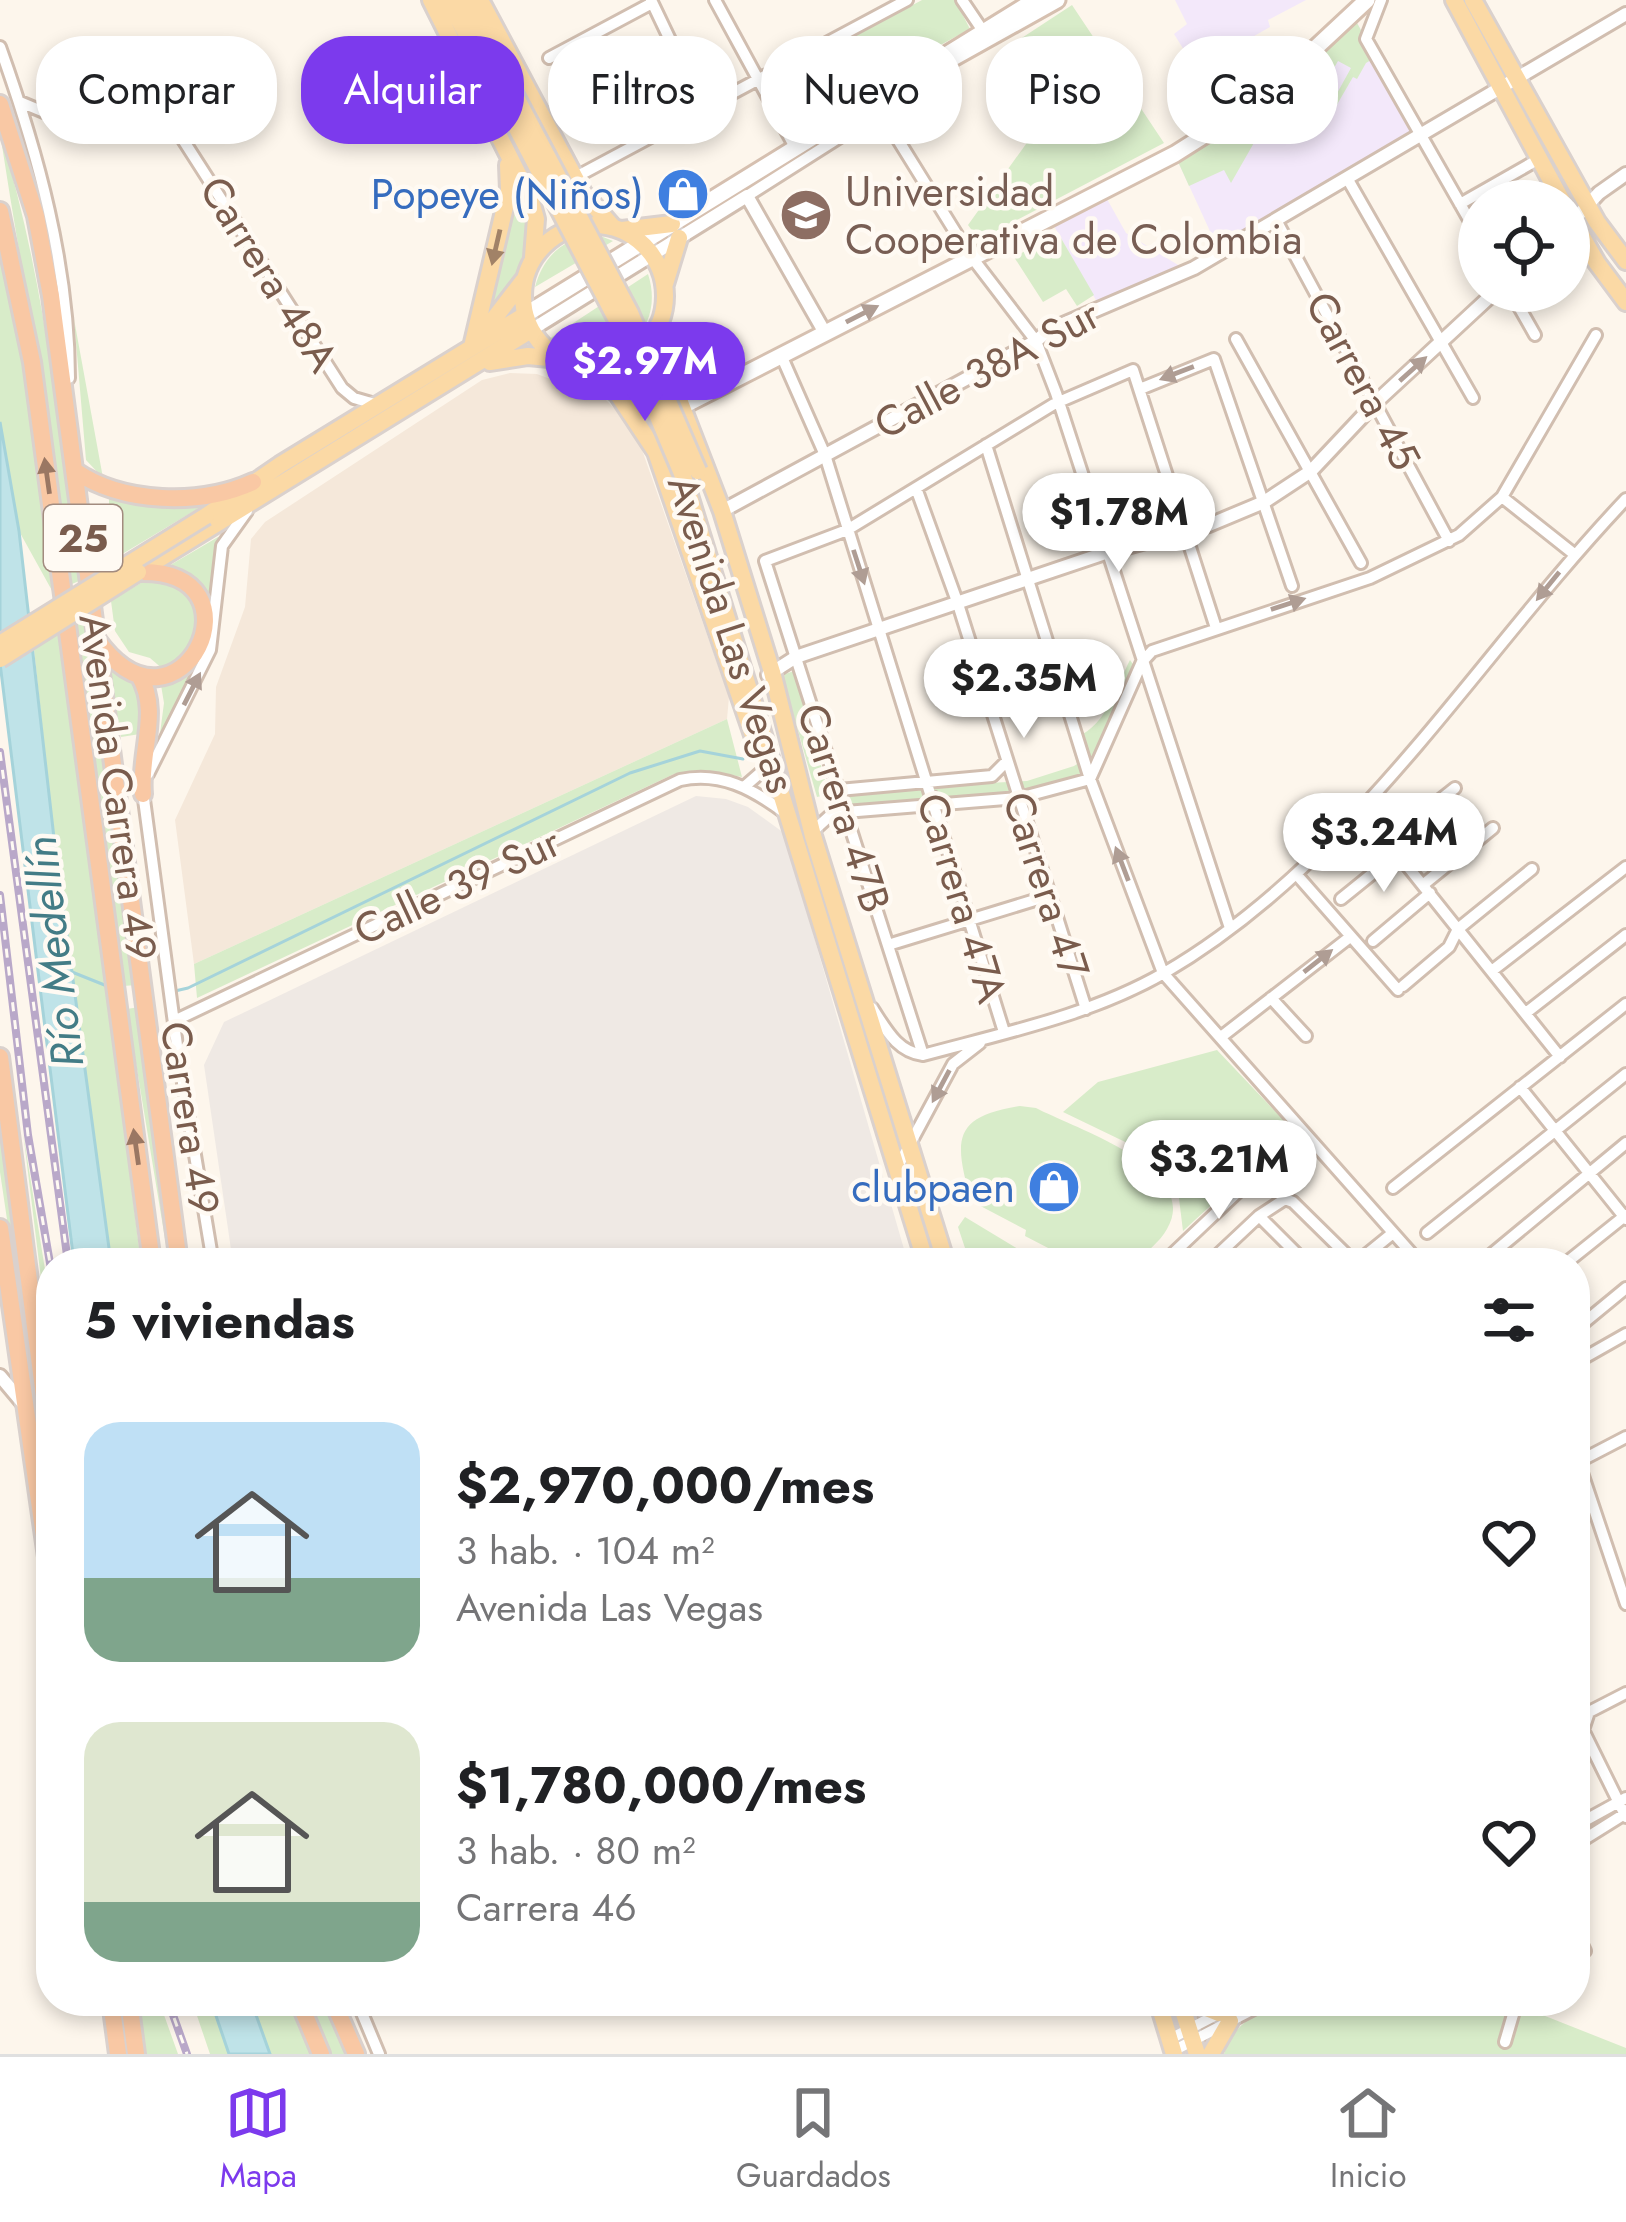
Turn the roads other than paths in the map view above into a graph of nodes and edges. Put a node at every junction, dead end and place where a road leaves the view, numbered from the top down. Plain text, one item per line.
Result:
1 (431, 0) edge
2 (448, 0) edge
3 (465, 0) edge
4 (480, 0) edge
5 (715, 0) edge
6 (907, 0) edge
7 (962, 0) edge
8 (1035, 0) edge
9 (1057, 0) edge
10 (1367, 0) edge
11 (1381, 0) edge
12 (1454, 0) edge
13 (1473, 0) edge
14 (652, 1) edge
15 (1626, 14) edge
16 (983, 31) junction
17 (449, 36) edge
18 (471, 36) edge
19 (481, 36) edge
20 (589, 36) edge
21 (669, 36) edge
22 (962, 45) edge
23 (0, 47) edge
24 (962, 56) edge
25 (758, 80) junction
26 (1508, 83) junction
27 (737, 91) edge
28 (20, 102) junction
29 (0, 104) edge
30 (538, 109) junction
31 (524, 130) edge
32 (524, 130) edge
33 (1421, 135) junction
34 (501, 144) edge
35 (503, 144) edge
36 (638, 144) edge
37 (804, 144) edge
38 (824, 144) edge
39 (902, 144) edge
40 (796, 148) junction
41 (1539, 159) junction
42 (1626, 174) edge
43 (752, 175) junction
44 (574, 178) junction
45 (1347, 178) junction
46 (1502, 180) edge
47 (1550, 180) edge
48 (1571, 180) edge
49 (771, 181) junction
50 (747, 196) junction
51 (0, 200) edge
52 (1458, 200) edge
53 (1590, 204) edge
54 (1590, 209) edge
55 (1, 213) edge
56 (1276, 220) junction
57 (617, 228) junction
58 (676, 231) junction
59 (647, 248) junction
60 (1590, 252) edge
61 (972, 258) junction
62 (533, 259) junction
63 (1626, 262) edge
64 (524, 279) junction
65 (664, 285) junction
66 (1626, 302) edge
67 (1474, 312) edge
68 (1522, 312) edge
69 (528, 323) junction
70 (659, 324) junction
71 (825, 333) junction
72 (1535, 335) dead end
73 (1596, 335) dead end
74 (1236, 339) dead end
75 (1036, 341) junction
76 (1441, 344) junction
77 (472, 347) junction
78 (781, 355) junction
79 (568, 362) junction
80 (472, 367) junction
81 (1140, 389) junction
82 (617, 393) junction
83 (1473, 398) dead end
84 (1058, 402) junction
85 (1375, 404) junction
86 (378, 405) junction
87 (683, 406) junction
88 (68, 418) junction
89 (692, 429) junction
90 (986, 446) junction
91 (656, 452) junction
92 (825, 455) junction
93 (75, 471) junction
94 (1311, 471) junction
95 (690, 474) junction
96 (916, 488) junction
97 (255, 491) junction
98 (1502, 497) junction
99 (1626, 499) edge
100 (1264, 502) junction
101 (722, 511) junction
102 (847, 530) junction
103 (1187, 531) junction
104 (1449, 541) junction
105 (1108, 552) junction
106 (1574, 554) junction
107 (1361, 563) dead end
108 (138, 572) junction
109 (1027, 581) junction
110 (1292, 586) dead end
111 (958, 604) junction
112 (1216, 628) junction
113 (879, 630) junction
114 (96, 639) junction
115 (0, 644) edge
116 (796, 657) junction
117 (0, 659) edge
118 (1142, 662) junction
119 (770, 674) junction
120 (139, 675) junction
121 (1006, 761) junction
122 (772, 768) junction
123 (798, 778) junction
124 (1090, 778) junction
125 (926, 782) junction
126 (744, 787) junction
127 (1455, 788) dead end
128 (838, 790) junction
129 (142, 794) junction
130 (1019, 798) junction
131 (932, 805) junction
132 (1361, 808) junction
133 (845, 812) junction
134 (791, 818) junction
135 (1493, 828) dead end
136 (812, 832) junction
137 (1388, 841) junction
138 (1398, 853) junction
139 (1626, 867) edge
140 (1532, 869) dead end
141 (1297, 874) junction
142 (1427, 889) junction
143 (1048, 896) junction
144 (1341, 899) dead end
145 (969, 920) junction
146 (1229, 928) junction
147 (1458, 929) junction
148 (1626, 935) edge
149 (1350, 937) junction
150 (1373, 941) dead end
151 (888, 945) junction
152 (1493, 970) junction
153 (1163, 973) junction
154 (861, 992) junction
155 (1271, 998) junction
156 (1626, 1004) edge
157 (1087, 1009) junction
158 (1527, 1012) junction
159 (173, 1021) junction
160 (1004, 1032) junction
161 (1306, 1036) dead end
162 (1221, 1037) junction
163 (988, 1038) junction
164 (923, 1055) junction
165 (0, 1057) edge
166 (1560, 1057) junction
167 (867, 1070) junction
168 (1626, 1074) edge
169 (1520, 1087) junction
170 (898, 1112) junction
171 (1555, 1130) junction
172 (1301, 1132) junction
173 (1626, 1143) edge
174 (909, 1146) junction
175 (896, 1170) junction
176 (1589, 1173) junction
177 (1393, 1188) dead end
178 (1259, 1216) junction
179 (1625, 1217) edge
180 (0, 1228) edge
181 (1427, 1232) dead end
182 (1393, 1233) junction
183 (151, 1248) edge
184 (177, 1248) edge
185 (210, 1248) edge
186 (921, 1248) edge
187 (941, 1248) edge
188 (1179, 1248) edge
189 (1225, 1248) edge
190 (1291, 1248) edge
191 (1340, 1248) edge
192 (1374, 1248) edge
193 (1406, 1248) edge
194 (1499, 1248) edge
195 (1585, 1248) edge
196 (1626, 1288) edge
197 (1590, 1318) edge
198 (36, 1334) edge
199 (1626, 1334) edge
200 (1590, 1354) edge
201 (0, 1376) edge
202 (26, 1407) junction
203 (1626, 1437) edge
204 (1590, 1451) edge
205 (36, 1478) edge
206 (1590, 1498) edge
207 (1626, 1604) edge
208 (1626, 1693) edge
209 (1590, 1711) edge
210 (1590, 1743) edge
211 (1624, 1809) edge
212 (1590, 1821) edge
213 (1590, 1834) edge
214 (113, 2016) edge
215 (131, 2016) edge
216 (305, 2016) edge
217 (340, 2016) edge
218 (363, 2016) edge
219 (1162, 2016) edge
220 (1513, 2016) edge
221 (1224, 2017) joint
222 (1193, 2041) edge
223 (1505, 2042) dead end
224 (1172, 2048) edge
225 (118, 2054) edge
226 (136, 2054) edge
227 (321, 2054) edge
228 (356, 2054) edge
229 (379, 2054) edge
230 (1211, 2054) edge

1 - 17 main road
2 - 18 main road, Avenida Las Vegas
3 - 19 main road, Avenida Las Vegas
4 - 30 main road
5 - 25 street
6 - 25 street
7 - 16 street
8 - 16 main road
9 - 24 main road
10 - 61 main road
11 - 33 street
12 - 26 main road
13 - 26 main road
14 - 20 street
14 - 21 street
15 - 26 street, Calle 38A Sur
16 - 22 main road
23 - 28 street
25 - 27 street
25 - 40 street
26 - 33 street, Calle 38A Sur
26 - 41 main road
26 - 48 main road
28 - 86 street, Carrera 48A
28 - 88 street
29 - 88 highway, Avenida Carrera 49 / 25
30 - 31 main road
30 - 44 main road
32 - 95 main road, Avenida Las Vegas, bridge
33 - 45 street, Calle 38A Sur
33 - 52 street
34 -> 77 main road
35 - 62 main road
36 - 44 street
37 - 40 main road
38 - 49 street
39 - 61 street
40 - 43 main road
41 - 46 street
41 - 47 main road
42 - 53 street
43 - 49 main road
43 - 58 main road
44 - 57 main road
45 - 56 street, Calle 38A Sur
45 - 76 street
49 - 50 street
50 - 58 street
50 - 71 street
51 - 55 highway, Avenida Carrera 49
54 - 63 main road
183 -> 55 highway, Avenida Carrera 49 / 25
56 - 75 street, Calle 38A Sur
56 - 85 street, Carrera 45
57 - 58 main road
57 - 59 main road
57 - 62 main road
58 - 59 main road
58 - 65 main road
59 - 65 main road
59 - 69 main road
60 - 66 main road
71 -> 61 main road
61 - 75 street
62 - 64 main road
64 - 69 main road
64 - 77 main road
65 - 70 main road
67 - 76 street
68 - 72 street
69 - 77 main road
69 - 79 main road
69 - 80 main road
70 - 79 main road
70 - 87 main road, Avenida Las Vegas
71 - 78 main road
73 - 98 street
74 - 94 street
75 - 84 street
75 - 92 street, Calle 38A Sur
76 - 83 street
85 -> 76 street
77 - 86 main road
78 - 87 main road
78 - 92 street, Carrera 47A
79 - 80 main road
79 - 82 main road
80 - 97 main road
81 - 84 street
100 -> 81 street
81 - 103 street
82 - 87 main road
82 - 91 main road, Avenida Las Vegas
84 - 90 street
84 - 105 street
85 - 94 street
85 - 104 street, Carrera 45
86 - 97 main road
87 - 89 main road, Avenida Las Vegas
88 - 93 highway, Avenida Carrera 49 / 25
89 - 91 main road
89 - 101 main road, Avenida Las Vegas
90 - 96 street
90 - 109 street
91 - 122 main road, Avenida Las Vegas
92 - 101 street, Calle 38A Sur
92 - 102 street, Carrera 47A
93 - 97 highway
93 - 114 highway, Avenida Carrera 49 / 25
94 - 100 street
94 - 107 street
95 - 119 main road, Avenida Las Vegas
95 - 122 main road, Avenida Las Vegas
96 - 102 street
96 - 111 street, Carrera 47
97 - 108 main road
97 - 115 main road, bridge
129 -> 97 street
98 - 104 street
98 - 106 street
99 - 106 street
100 - 103 street
100 - 110 street
101 - 119 main road, Avenida Las Vegas
102 -> 113 street, Carrera 47A
102 - 116 street, Carrera 47B
103 - 105 street
103 - 112 street
112 -> 104 street
105 - 109 street
105 - 118 street
106 -> 132 street
108 - 117 main road, bridge
108 - 120 highway
109 - 111 street
109 - 124 street
111 - 113 street
111 - 121 street, Carrera 47
112 - 118 street
113 - 116 street
113 - 125 street, Carrera 47A
114 - 120 highway
114 - 184 highway, Avenida Carrera 49 / 25
116 - 119 street
116 - 128 street, Carrera 47B
118 - 124 street
118 - 146 street
119 - 123 main road, Avenida Las Vegas
120 - 129 highway
121 - 125 street
121 - 130 street, Carrera 47
122 - 123 main road
122 - 126 street
122 - 134 main road, Avenida Las Vegas
123 - 136 main road, Avenida Las Vegas
124 - 130 street
153 -> 124 street
125 - 128 street
125 - 131 street, Carrera 47A
126 - 134 street, Calle 39 Sur
126 - 159 street, Calle 39 Sur
127 - 137 street
128 - 133 street, Carrera 47B
129 - 159 street, Carrera 49
130 - 131 street
130 - 143 street, Carrera 47
131 - 133 street
131 - 145 street, Carrera 47A
132 - 137 street
132 - 141 street
133 - 136 street
133 - 151 street, Carrera 47B
134 - 167 main road, Avenida Las Vegas
135 - 142 street
136 - 154 main road, Avenida Las Vegas
137 - 138 street
138 - 142 street
138 - 144 street
139 - 152 street
140 - 147 street
141 - 146 street
141 - 149 street
142 - 147 street
142 - 150 street
143 - 145 street
143 - 157 street, Carrera 47
145 - 151 street
145 - 160 street, Carrera 47A
146 - 153 street
147 - 149 street
147 - 152 street
148 - 158 street
155 -> 149 street
151 - 164 street, Carrera 47B
152 - 158 street
153 - 157 street
153 - 162 street
154 - 164 street
154 - 170 main road, Avenida Las Vegas
155 - 161 street
155 - 162 street
156 - 166 street
157 - 160 street
158 - 166 street
159 - 185 street, Carrera 49
160 - 163 street
162 - 172 street
163 - 164 street
163 -> 174 street
165 - 198 highway
166 - 169 street
167 - 170 main road
167 - 175 main road, Avenida Las Vegas
168 - 171 street
169 - 171 street
169 - 177 street
170 - 174 main road, Avenida Las Vegas
171 - 176 street
171 - 181 street
172 - 182 street
172 - 188 street
173 - 176 street
174 - 175 street
174 - 187 main road, Avenida Las Vegas
175 - 186 main road, Avenida Las Vegas
176 - 179 street
176 - 194 street
178 - 189 street
178 - 190 street
178 - 191 street
179 - 195 street
180 - 202 highway
182 - 192 street
182 - 193 street
196 - 197 street
199 - 200 street
201 - 202 street
202 - 205 highway
203 - 204 street
206 - 207 street
208 - 209 street
210 - 211 street
211 - 212 street
211 - 213 street
214 - 225 highway
215 - 226 highway
216 - 227 highway
217 - 228 highway
218 - 229 street
219 - 224 main road
220 - 223 street
221 - 222 street
221 - 230 main road
222 - 224 street

